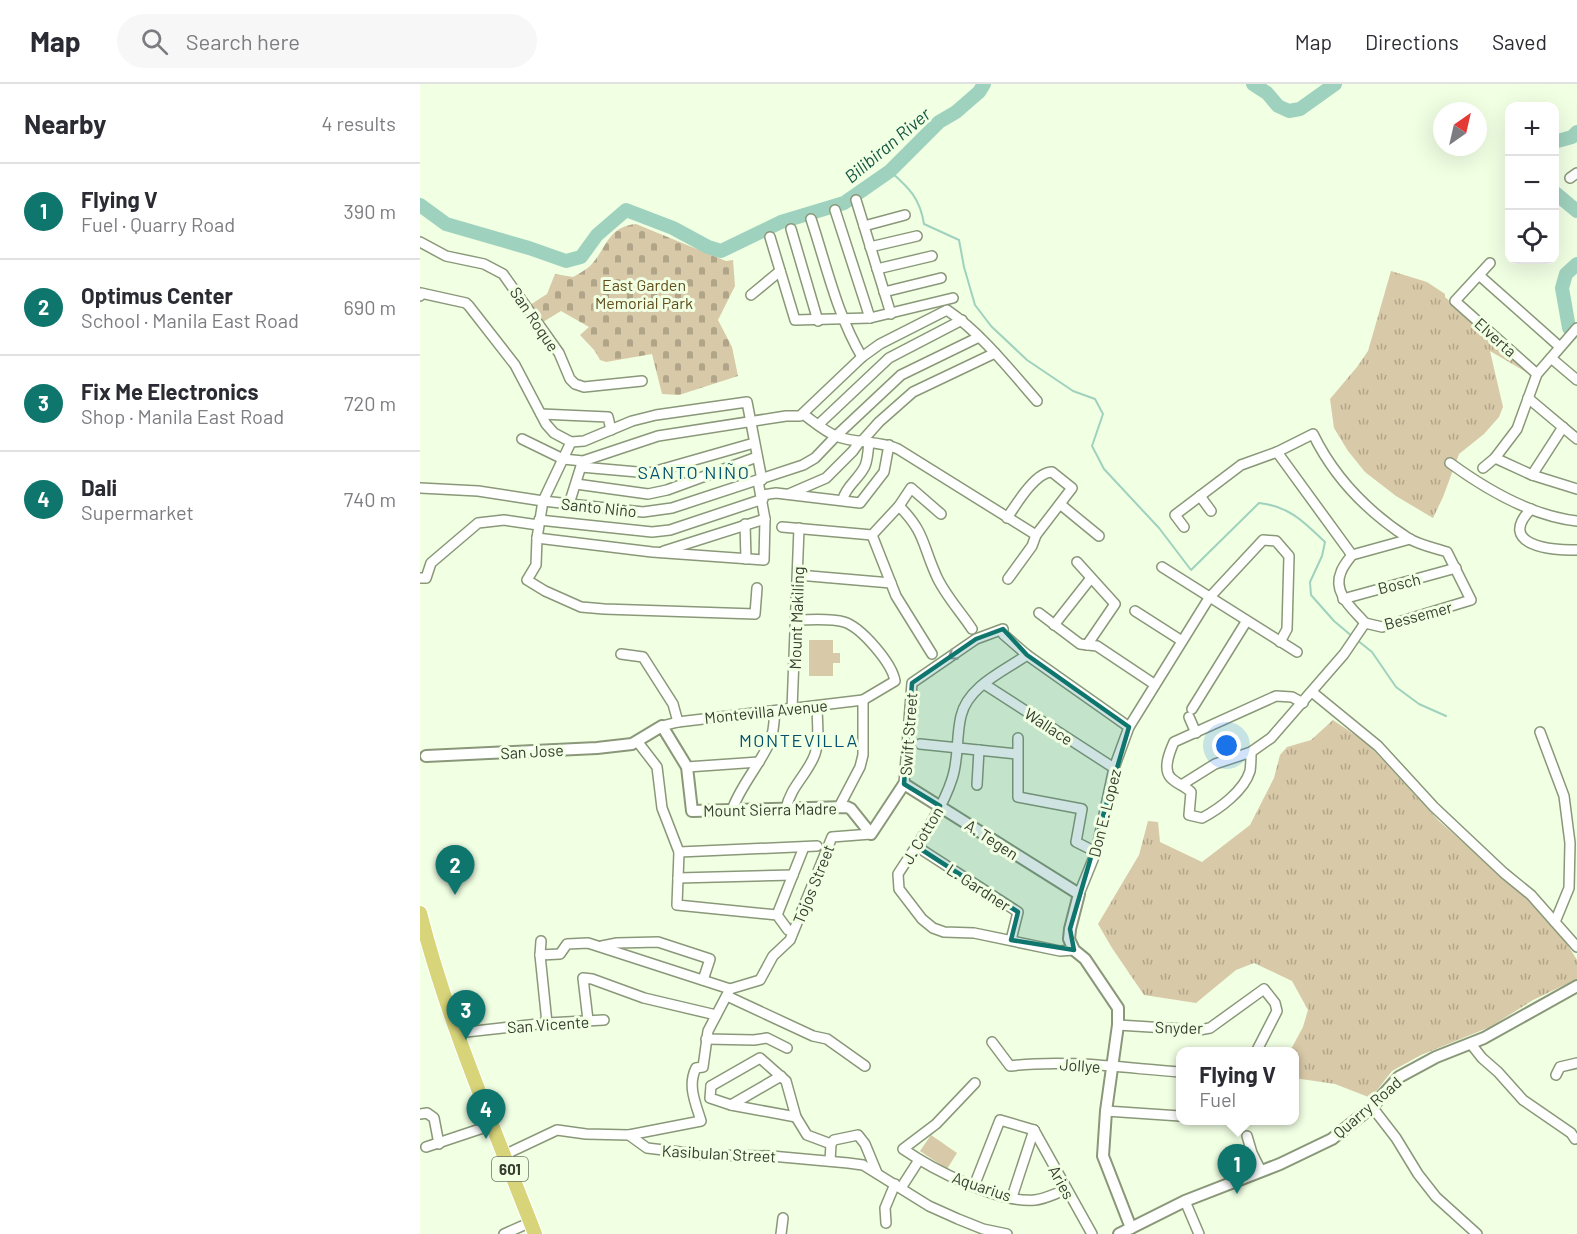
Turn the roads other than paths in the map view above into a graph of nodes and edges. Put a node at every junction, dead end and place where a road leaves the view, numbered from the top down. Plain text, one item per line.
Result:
1 (856, 200) dead end
2 (835, 210) dead end
3 (905, 215) dead end
4 (811, 219) dead end
5 (864, 226) junction
6 (791, 229) dead end
7 (917, 236) dead end
8 (770, 237) dead end
9 (420, 242) edge
10 (870, 247) junction
11 (932, 256) dead end
12 (1490, 263) dead end
13 (877, 269) junction
14 (780, 271) junction
15 (1480, 276) junction
16 (941, 278) dead end
17 (884, 292) junction
18 (751, 295) dead end
19 (420, 296) edge
20 (953, 298) dead end
21 (891, 314) junction
22 (870, 318) junction
23 (844, 319) junction
24 (962, 320) junction
25 (818, 321) junction
26 (1577, 328) edge
27 (979, 337) junction
28 (1560, 347) junction
29 (995, 353) junction
30 (862, 357) junction
31 (1551, 358) junction
32 (1537, 374) junction
33 (1577, 380) edge
34 (642, 381) dead end
35 (1528, 398) junction
36 (1037, 400) dead end
37 (541, 414) junction
38 (803, 414) junction
39 (750, 422) junction
40 (818, 424) junction
41 (1563, 427) junction
42 (611, 430) junction
43 (836, 436) junction
44 (522, 439) dead end
45 (1577, 439) edge
46 (571, 442) junction
47 (864, 442) junction
48 (754, 443) junction
49 (889, 445) junction
50 (1277, 452) junction
51 (757, 458) junction
52 (1495, 458) junction
53 (563, 459) junction
54 (1450, 463) dead end
55 (582, 464) junction
56 (1483, 468) dead end
57 (1532, 475) junction
58 (760, 481) junction
59 (576, 484) junction
60 (420, 488) edge
61 (1577, 489) edge
62 (788, 494) junction
63 (1200, 496) junction
64 (762, 497) junction
65 (843, 500) junction
66 (543, 501) junction
67 (569, 504) junction
68 (1060, 504) junction
69 (899, 507) junction
70 (1531, 509) junction
71 (1211, 511) dead end
72 (941, 514) dead end
73 (1006, 518) junction
74 (765, 519) junction
75 (539, 522) junction
76 (1577, 522) edge
77 (745, 524) junction
78 (782, 526) dead end
79 (1184, 527) dead end
80 (799, 528) junction
81 (872, 535) junction
82 (1036, 535) junction
83 (1099, 536) dead end
84 (537, 538) junction
85 (1410, 539) junction
86 (1577, 550) edge
87 (661, 553) junction
88 (1352, 555) junction
89 (746, 559) junction
90 (1077, 562) dead end
91 (1162, 567) dead end
92 (1456, 568) junction
93 (798, 575) junction
94 (420, 578) edge
95 (1091, 578) junction
96 (1008, 579) dead end
97 (891, 583) junction
98 (757, 588) dead end
99 (1209, 598) junction
100 (1343, 598) junction
101 (1135, 611) dead end
102 (1039, 613) dead end
103 (796, 620) junction
104 (1246, 622) junction
105 (1365, 623) junction
106 (1054, 625) junction
107 (972, 629) dead end
108 (1182, 640) junction
109 (1280, 642) junction
110 (1087, 645) junction
111 (1296, 652) dead end
112 (621, 654) dead end
113 (932, 654) dead end
114 (1027, 656) junction
115 (984, 684) junction
116 (1154, 684) junction
117 (1312, 692) junction
118 (863, 700) junction
119 (1303, 703) junction
120 (817, 706) junction
121 (792, 709) junction
122 (775, 711) junction
123 (678, 722) junction
124 (662, 726) junction
125 (1129, 727) junction
126 (1540, 732) dead end
127 (1196, 733) junction
128 (1018, 738) dead end
129 (637, 741) junction
130 (920, 744) dead end
131 (957, 748) junction
132 (979, 750) junction
133 (1251, 752) junction
134 (1017, 754) junction
135 (426, 756) dead end
136 (759, 762) junction
137 (687, 767) junction
138 (1114, 768) junction
139 (1183, 783) junction
140 (904, 784) junction
141 (977, 786) dead end
142 (940, 806) junction
143 (839, 807) junction
144 (786, 809) junction
145 (732, 810) junction
146 (872, 834) junction
147 (817, 846) dead end
148 (916, 846) junction
149 (804, 847) junction
150 (679, 852) junction
151 (1096, 852) junction
152 (793, 875) junction
153 (678, 878) junction
154 (1079, 894) junction
155 (420, 913) edge
156 (777, 915) junction
157 (1555, 922) junction
158 (788, 930) dead end
159 (1011, 940) junction
160 (541, 941) dead end
161 (600, 946) junction
162 (1577, 947) edge
163 (1074, 950) junction
164 (540, 955) junction
165 (703, 980) junction
166 (1577, 986) edge
167 (728, 992) junction
168 (716, 1015) junction
169 (588, 1020) junction
170 (604, 1020) dead end
171 (547, 1023) junction
172 (1118, 1025) junction
173 (457, 1033) junction
174 (706, 1039) junction
175 (992, 1042) dead end
176 (1471, 1044) junction
177 (1259, 1047) edge
178 (787, 1048) dead end
179 (1577, 1063) edge
180 (866, 1066) dead end
181 (1113, 1068) junction
182 (1176, 1072) edge
183 (1556, 1075) dead end
184 (692, 1076) junction
185 (781, 1076) junction
186 (975, 1083) dead end
187 (711, 1086) junction
188 (731, 1105) junction
189 (1372, 1107) junction
190 (1106, 1111) junction
191 (420, 1114) edge
192 (1176, 1116) edge
193 (796, 1117) junction
194 (492, 1125) junction
195 (1034, 1130) junction
196 (629, 1135) junction
197 (1247, 1136) dead end
198 (1575, 1139) dead end
199 (440, 1144) junction
200 (831, 1144) junction
201 (426, 1148) dead end
202 (504, 1155) junction
203 (919, 1160) junction
204 (830, 1161) junction
205 (1261, 1171) junction
206 (877, 1173) junction
207 (898, 1186) junction
208 (974, 1186) junction
209 (1066, 1190) junction
210 (1011, 1197) junction
211 (1185, 1201) junction
212 (783, 1218) dead end
213 (886, 1223) dead end
214 (1131, 1227) junction
215 (533, 1228) edge
216 (504, 1234) edge
217 (781, 1234) edge
218 (1007, 1234) edge
219 (1092, 1234) edge
220 (1119, 1234) edge
221 (1199, 1234) edge
222 (1478, 1234) edge

1 - 5 street
2 - 22 street
3 - 5 street
4 - 23 street
5 - 10 street
6 - 25 street
7 - 10 street
8 - 14 street
9 - 34 street, San Roque
10 - 13 street
11 - 13 street
12 - 15 street
13 - 17 street
14 - 18 street
14 - 25 street
15 - 28 street
15 - 32 street, Elverta
16 - 17 street
17 - 21 street
19 - 37 street
20 - 21 street
21 - 22 street
22 - 23 street
23 - 25 street
23 - 30 street
24 - 27 street
24 - 30 street
24 - 40 street
26 - 28 street
27 - 29 street
27 - 43 street, Santo Niño
28 - 31 street
29 - 36 street
29 - 47 street
30 - 38 street
31 - 32 street
31 - 33 street
32 - 35 street
35 - 41 street
35 - 52 street
37 - 42 street
37 - 46 street
38 - 39 street
38 - 40 street
39 - 42 street
39 - 48 street
39 - 55 street
40 - 43 street
41 - 45 street
41 - 57 street
42 - 46 street
43 - 47 street
43 - 58 street, Santo Niño
44 - 53 street
46 - 53 street
47 - 49 street
47 - 62 street
47 - 65 street
48 - 51 street
48 - 55 street
49 - 65 street
49 - 73 street
50 - 63 street
50 - 85 street
50 - 88 street
51 - 58 street
51 - 59 street
52 - 56 street
52 - 57 street
53 - 55 street
53 - 66 street
54 - 70 street
55 - 59 street
57 - 61 street
58 - 64 street
58 - 67 street, Santo Niño
59 - 67 street
60 - 66 street, Santo Niño
62 - 64 street
62 - 65 street
63 - 71 street
63 - 79 street
64 - 74 street
64 - 75 street
66 - 67 street, Santo Niño
66 - 75 street
68 - 73 street
68 - 82 street
68 - 83 street
69 - 72 street
69 - 81 street
69 - 107 street
70 - 76 street
70 - 86 street
73 - 82 street
74 - 77 street
74 - 89 street
75 - 84 street
75 - 94 street
77 - 87 street
77 - 89 street
78 - 80 street
80 - 81 street
80 - 93 street, Mount Makiling
81 - 97 street
82 - 96 street
84 - 87 street
84 - 98 street
85 - 88 street
85 - 92 street
87 - 89 street
88 - 100 street
90 - 95 street
91 - 99 street
92 - 100 street, Bosch
92 - 105 street, Bessemer
93 - 97 street
93 - 103 street, Mount Makiling
95 - 106 street
95 - 110 street
97 - 113 street
99 - 104 street
99 - 108 street, Don E. Lopez
99 - 109 street, Don E. Lopez
100 - 105 street
101 - 108 street
102 - 106 street
103 - 118 street, Montevilla Avenue
103 - 121 street, Mount Makiling
104 - 109 street
104 - 127 street
105 - 117 street
106 - 110 street
108 - 116 street, Don E. Lopez
109 - 111 street
110 - 116 street
112 - 123 street
114 - 115 street, J. Cotton
114 - 125 street
114 -> 140 street, Swift Street
115 - 131 street, J. Cotton
115 - 138 street, Wallace
116 - 125 street, Don E. Lopez
117 - 119 street
117 - 157 street
118 - 120 street, Montevilla Avenue
118 - 143 street
119 - 127 street
119 - 133 street
120 - 121 street, Montevilla Avenue
120 - 144 street
121 - 122 street, Montevilla Avenue
122 - 123 street, Montevilla Avenue
122 - 136 street
123 - 124 street, Montevilla Avenue
124 - 129 street, Montevilla Avenue
124 - 137 street
125 - 138 street, Don E. Lopez
126 - 157 street
127 - 139 street
128 - 134 street
129 - 135 street, San Jose
129 - 150 street
130 - 131 street
131 - 132 street
131 - 142 street, J. Cotton
132 - 134 street
132 - 141 street
133 - 139 street
133 - 139 street
134 - 151 street
136 - 137 street
136 - 145 street
137 - 145 street, Mount Sierra Madre
138 - 151 street, Don E. Lopez
140 - 142 street, A. Tegen
140 - 146 street
142 - 148 street, J. Cotton
142 - 154 street, A. Tegen
143 - 144 street, Mount Sierra Madre
143 - 146 street, Mount Sierra Madre
144 - 145 street, Mount Sierra Madre
146 - 167 street, Tojos Street
147 - 149 street
148 - 159 street, L. Gardner
148 - 159 street, J. Cotton
149 - 150 street
149 - 152 street
150 - 153 street
151 - 154 street, Don E. Lopez
152 - 153 street
152 - 156 street
153 - 156 street
154 - 163 street, Don E. Lopez
155 - 173 main road, 601
156 - 158 street
157 - 162 street
159 - 163 street, J. Cotton
160 - 164 street
161 - 164 street
161 - 165 street
161 - 165 street
163 - 172 street
164 - 171 street
165 - 167 street
166 - 176 street, Quarry Road
167 - 168 street
167 - 180 street
168 - 169 street
168 - 174 street
169 - 170 street, San Vicente
169 - 171 street, San Vicente
171 - 173 street, San Vicente
172 - 177 street, Snyder
172 - 181 street
173 - 194 main road, 601
174 - 178 street
174 - 184 street
175 - 181 street, Jollye
176 - 189 street, Quarry Road
176 - 198 street
179 - 183 street
181 - 182 street, Jollye
181 - 190 street
184 - 187 street
184 - 196 street
185 - 187 street
185 - 188 street
185 - 193 street
186 - 203 street, Aquarius
187 - 188 street
188 - 193 street
189 - 205 street, Quarry Road
189 - 222 street
190 - 192 street
190 - 214 street
191 - 199 street
193 - 200 street
194 - 199 street
194 - 202 main road, 601
195 - 208 street
195 - 209 street, Aries
195 - 210 street
196 - 202 street, Kasibulan Street
196 - 204 street, Kasibulan Street
197 - 205 street
199 - 201 street
200 - 204 street
200 - 206 street
202 - 215 main road, 601
203 - 207 street
203 - 208 street, Aquarius
204 - 206 street, Kasibulan Street
205 - 211 street, Quarry Road
206 - 207 street, Kasibulan Street
207 - 213 street
207 - 218 street, Kasibulan Street
208 - 210 street, Aquarius
209 - 210 street, Aquarius
209 - 219 street, Aries
211 - 214 street, Quarry Road
211 - 221 street
212 - 217 street
214 - 220 street, Quarry Road
215 - 216 street

